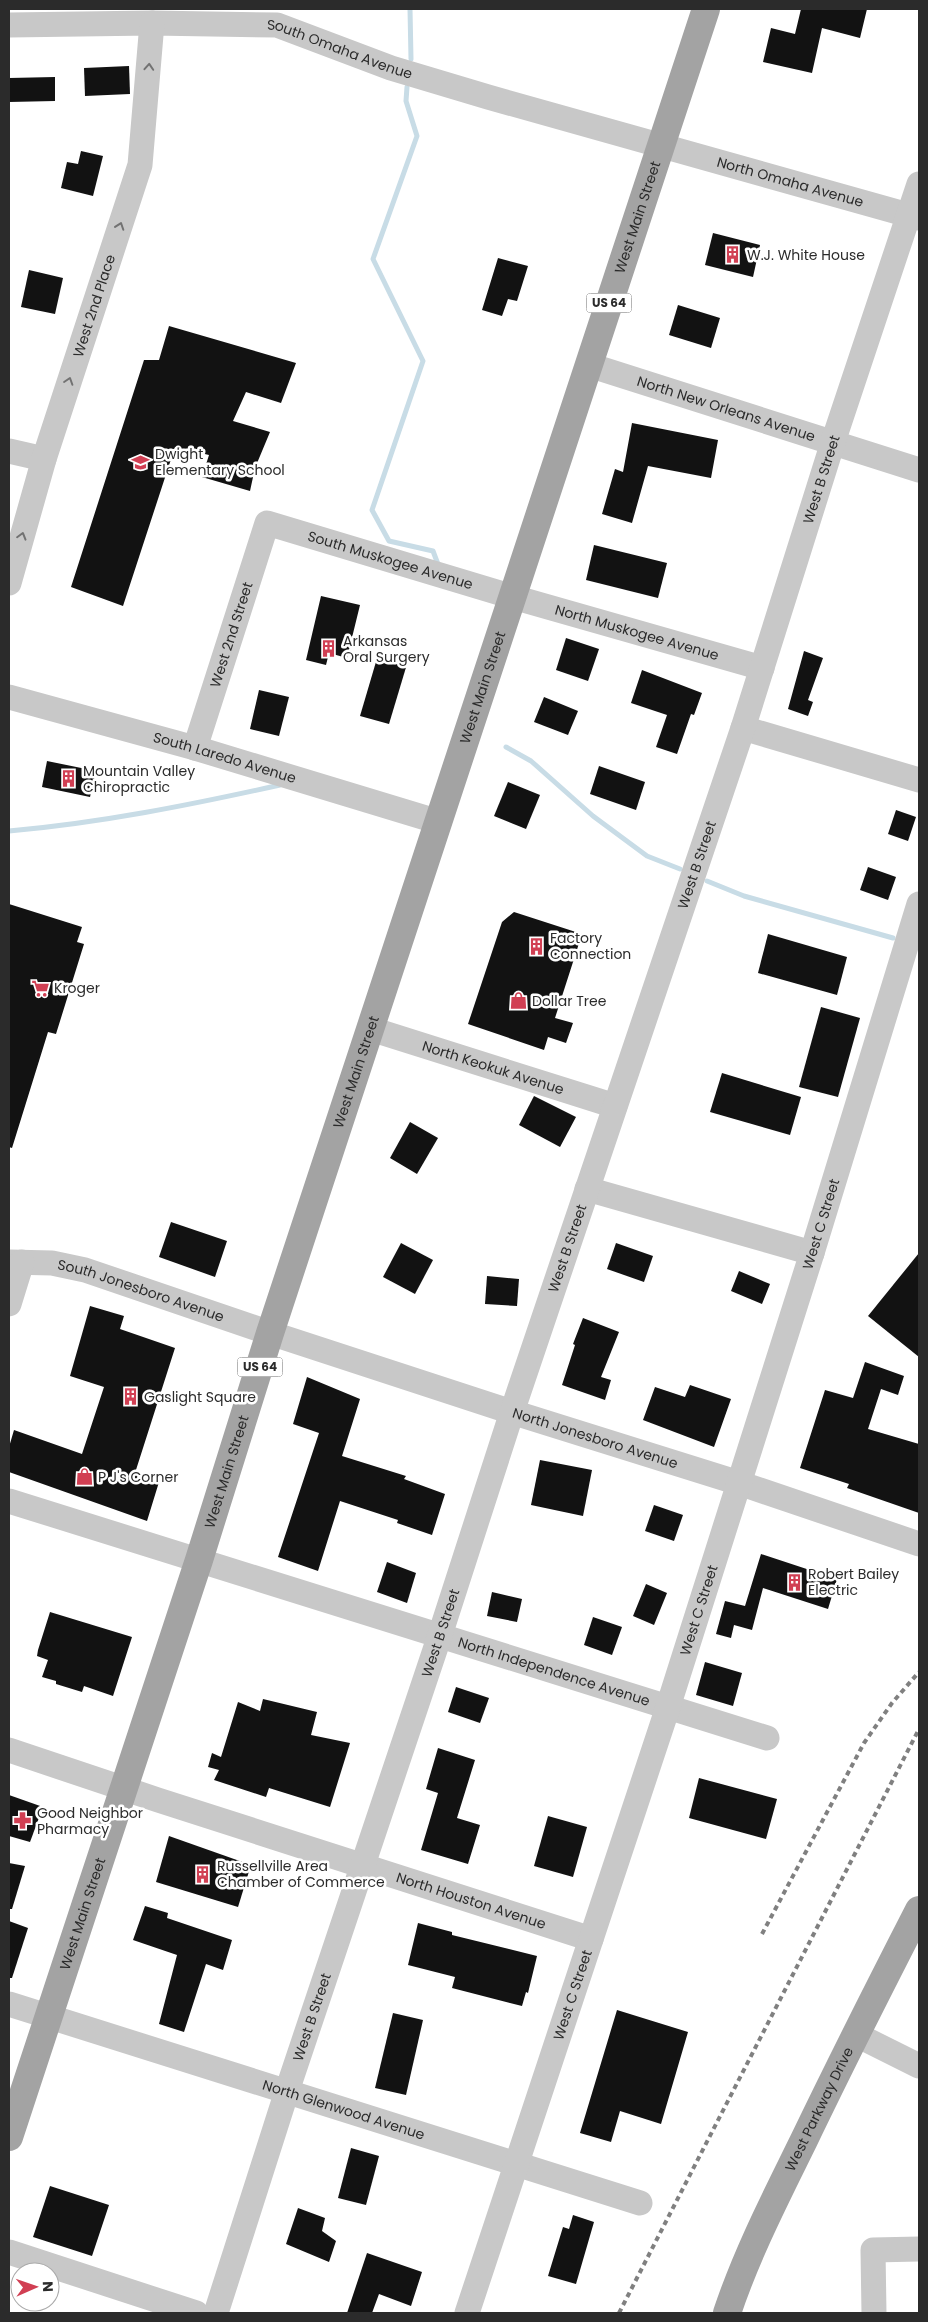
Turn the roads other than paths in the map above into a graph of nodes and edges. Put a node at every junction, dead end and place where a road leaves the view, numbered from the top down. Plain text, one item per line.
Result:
1 (706, 9) edge
2 (277, 17) edge
3 (152, 23) junction
4 (9, 25) edge
5 (661, 147) junction
6 (919, 184) edge
7 (914, 216) edge
8 (589, 365) junction
9 (833, 442) junction
10 (9, 451) edge
11 (44, 459) junction
12 (919, 470) edge
13 (267, 523) joint
14 (9, 583) edge
15 (512, 597) junction
16 (762, 668) junction
17 (9, 697) edge
18 (743, 728) junction
19 (195, 748) junction
20 (919, 780) edge
21 (439, 822) junction
22 (919, 904) edge
23 (371, 1029) junction
24 (615, 1106) junction
25 (587, 1189) junction
26 (812, 1252) junction
27 (15, 1262) edge
28 (9, 1304) edge
29 (270, 1334) junction
30 (512, 1412) junction
31 (739, 1483) junction
32 (9, 1501) edge
33 (919, 1544) edge
34 (199, 1560) junction
35 (440, 1635) junction
36 (668, 1706) junction
37 (767, 1738) dead end
38 (9, 1750) edge
39 (123, 1789) junction
40 (363, 1866) junction
41 (919, 1910) edge
42 (591, 1939) junction
43 (9, 2004) edge
44 (49, 2016) junction
45 (855, 2034) junction
46 (919, 2066) edge
47 (287, 2091) junction
48 (9, 2137) edge
49 (517, 2165) junction
50 (640, 2203) dead end
51 (919, 2249) edge
52 (9, 2252) edge
53 (196, 2313) edge
54 (216, 2313) edge
55 (467, 2313) edge
56 (728, 2313) edge
57 (874, 2313) edge

1 - 5 main road, West Main Street / US 64
2 - 3 street, South Omaha Avenue
2 - 5 street, South Omaha Avenue
3 - 4 street, South Omaha Avenue
11 -> 3 street, West 2nd Place
5 - 7 street, North Omaha Avenue
5 - 8 main road, West Main Street / US 64
6 - 7 street, West B Street
7 - 9 street, West B Street
8 - 9 street, North New Orleans Avenue
8 - 15 main road, West Main Street / US 64
9 - 12 street, North New Orleans Avenue
9 - 16 street, West B Street
10 - 11 street
14 -> 11 street, West 2nd Place
13 - 15 street, South Muskogee Avenue
13 - 19 street, West 2nd Street
15 - 16 street, North Muskogee Avenue
15 - 21 main road, West Main Street / US 64
16 - 18 street, West B Street
17 - 19 street, South Laredo Avenue
18 - 20 street
18 - 24 street, West B Street
19 - 21 street, South Laredo Avenue
21 - 23 main road, West Main Street / US 64
22 - 26 street, West C Street
23 - 24 street, North Keokuk Avenue
23 - 29 main road, West Main Street / US 64
24 - 25 street, West B Street
25 - 26 street
25 - 30 street, West B Street
26 - 31 street, West C Street
27 - 28 street
27 - 29 street, South Jonesboro Avenue
29 - 30 street, North Jonesboro Avenue
29 - 34 main road, West Main Street / US 64
30 - 31 street, North Jonesboro Avenue
30 - 35 street, West B Street
31 - 33 street, North Jonesboro Avenue
31 - 36 street, West C Street
32 - 34 street, North Independence Avenue
34 - 35 street, North Independence Avenue
34 - 39 main road, West Main Street / US 64
35 - 36 street, North Independence Avenue
35 - 40 street, West B Street
36 - 37 street, North Independence Avenue
36 - 42 street, West C Street
38 - 39 street, North Houston Avenue
39 - 40 street, North Houston Avenue
39 - 44 main road, West Main Street / US 64
40 - 42 street, North Houston Avenue
40 - 47 street, West B Street
41 - 45 main road, West Parkway Drive
42 - 49 street, West C Street
43 - 44 street, North Glenwood Avenue
44 - 47 street, North Glenwood Avenue
44 - 48 main road, West Main Street / US 64
45 - 46 street
45 - 56 main road, West Parkway Drive
47 - 49 street, North Glenwood Avenue
47 - 54 street, West B Street
49 - 50 street, North Glenwood Avenue
49 - 55 street, West C Street
51 - 57 street
52 - 53 street

